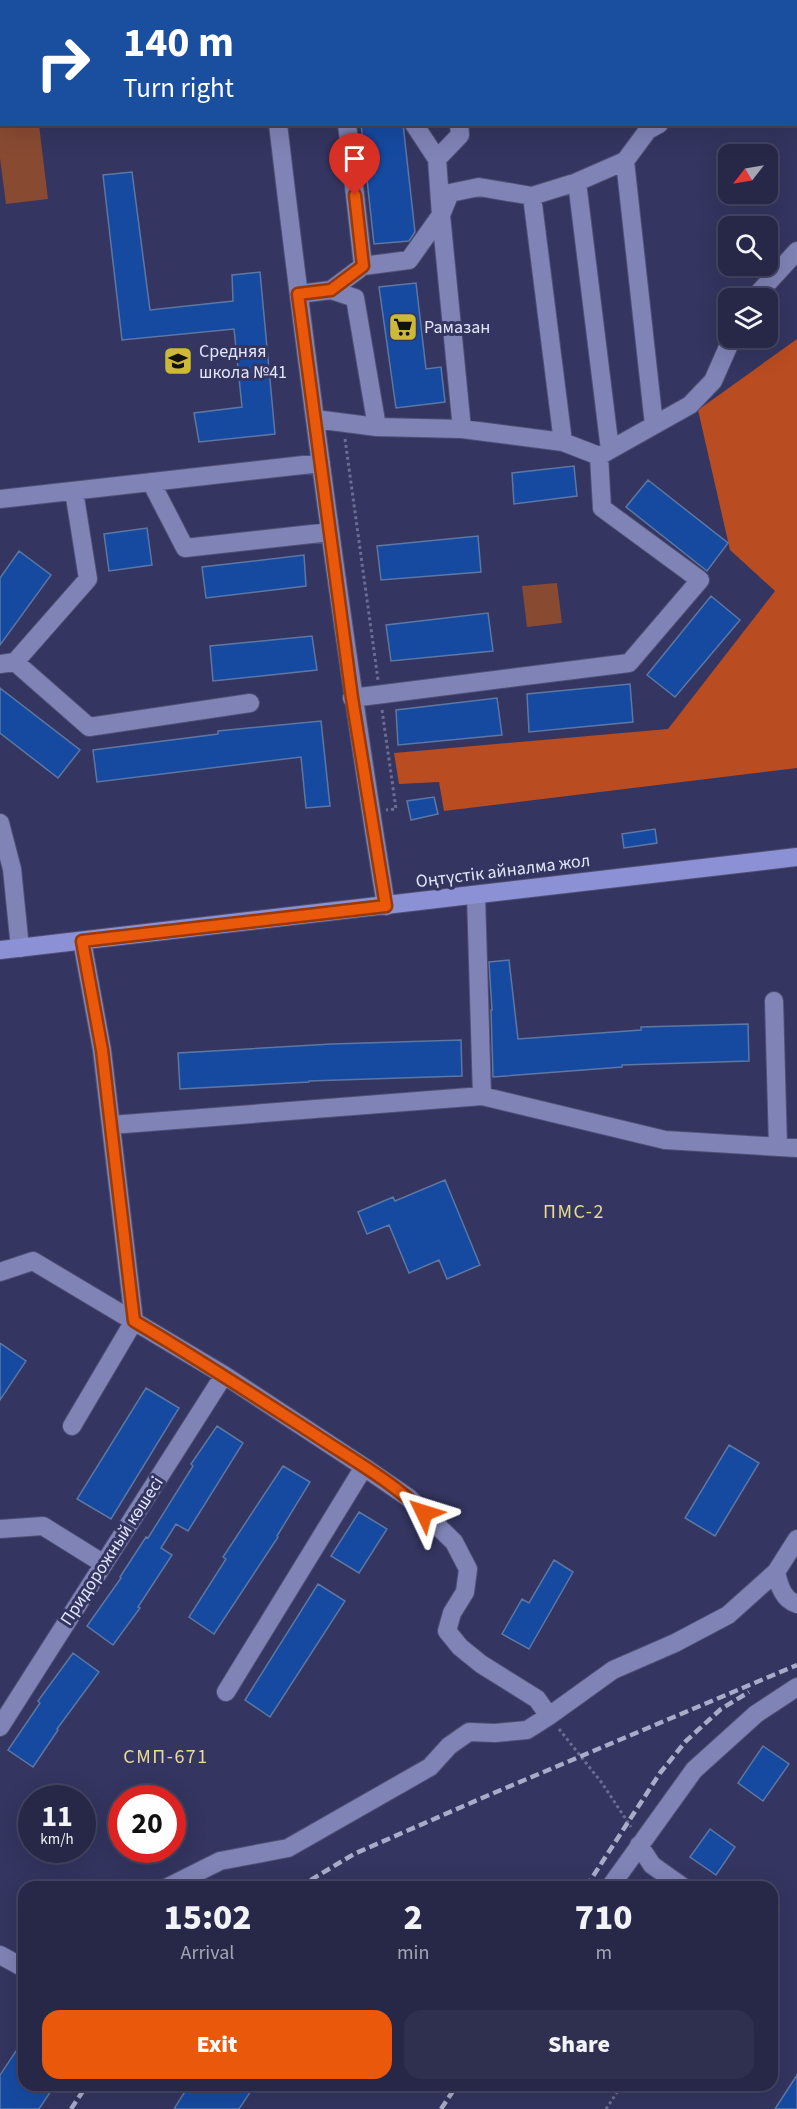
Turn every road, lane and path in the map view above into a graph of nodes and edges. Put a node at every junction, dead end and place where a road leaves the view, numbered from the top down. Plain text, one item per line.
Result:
1 (278, 126) edge
2 (347, 126) edge
3 (415, 126) edge
4 (459, 126) edge
5 (655, 126) edge
6 (437, 159) junction
7 (625, 161) junction
8 (577, 182) junction
9 (532, 196) junction
10 (441, 215) junction
11 (797, 251) edge
12 (363, 266) junction
13 (763, 288) edge
14 (331, 290) junction
15 (298, 294) junction
16 (728, 348) edge
17 (315, 419) junction
18 (343, 423) junction
19 (654, 425) junction
20 (376, 427) junction
21 (462, 429) junction
22 (563, 442) junction
23 (604, 453) junction
24 (321, 463) junction
25 (151, 482) junction
26 (74, 491) junction
27 (0, 499) edge
28 (330, 532) junction
29 (8, 663) edge
30 (380, 694) junction
31 (352, 698) junction
32 (250, 703) dead end
33 (370, 812) junction
34 (0, 823) edge
35 (797, 857) edge
36 (6, 870) edge
37 (476, 895) junction
38 (386, 906) junction
39 (82, 941) junction
40 (20, 948) junction
41 (0, 950) edge
42 (774, 1000) dead end
43 (482, 1096) junction
44 (111, 1125) junction
45 (778, 1147) junction
46 (797, 1148) edge
47 (0, 1272) edge
48 (134, 1321) junction
49 (224, 1375) junction
50 (72, 1426) dead end
51 (364, 1467) junction
52 (0, 1529) edge
53 (797, 1539) edge
54 (104, 1564) junction
55 (776, 1572) junction
56 (797, 1604) edge
57 (797, 1687) edge
58 (226, 1692) dead end
59 (549, 1716) junction
60 (0, 1727) edge
61 (639, 1845) junction
62 (180, 1881) edge
63 (614, 1881) edge
64 (675, 1881) edge
65 (0, 1955) edge
66 (18, 1965) edge
67 (618, 2091) edge
68 (606, 2109) edge

1 - 15 street
2 - 12 street
3 - 6 street
4 - 6 street
5 - 7 street
6 - 10 street
7 - 8 street
7 - 19 street
8 - 9 street
8 - 23 street
9 - 10 street
9 - 22 street
10 - 12 street
10 - 21 street
11 - 13 street
12 - 14 street
14 - 15 street
14 - 20 street
15 - 17 street
16 - 19 street
17 - 18 street
17 - 24 street
18 - 20 street
18 - 30 path
19 - 23 street
20 - 21 street
21 - 22 street
22 - 23 street
23 - 30 street
24 - 25 street
24 - 28 street
25 - 26 street
25 - 28 street
26 - 27 street
26 - 29 street
28 - 31 street
29 - 32 street
30 - 31 street
30 - 33 path
31 - 33 street
33 - 38 street
34 - 36 street
35 - 37 highway, Оңтүстік айналма жол
36 - 40 street
37 - 38 highway, Оңтүстік айналма жол
37 - 43 street
38 - 39 highway, Оңтүстік айналма жол
39 - 40 highway, Оңтүстік айналма жол
39 - 44 street
40 - 41 highway, Оңтүстік айналма жол
42 - 45 street
43 - 44 street
43 - 45 street
44 - 48 street
45 - 46 street
47 - 48 street
48 - 49 street
48 - 50 street
49 - 51 street
49 - 54 street, Придорожный көшесі
51 - 58 street
51 - 59 street
52 - 54 street
53 - 55 street
54 - 60 street, Придорожный көшесі
55 - 56 street
55 - 59 street
57 - 61 street
59 - 61 path
59 - 62 street
61 - 63 street
61 - 64 street
65 - 66 street
67 - 68 path

